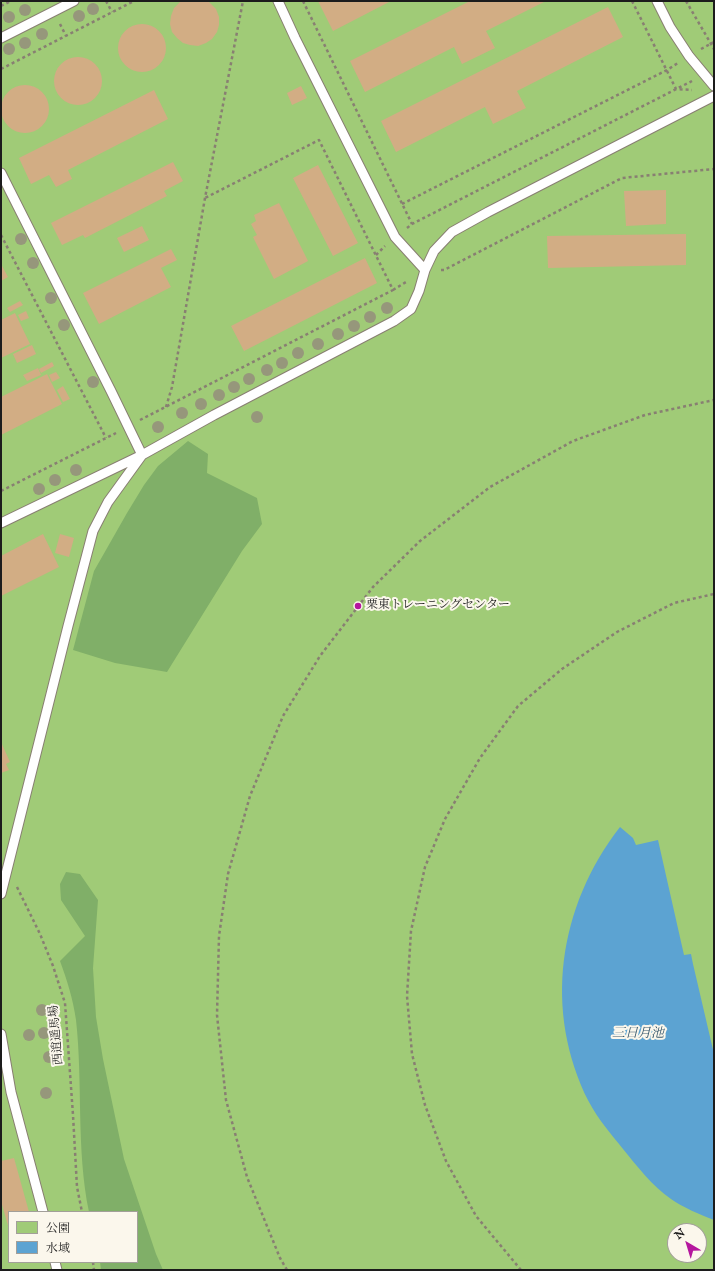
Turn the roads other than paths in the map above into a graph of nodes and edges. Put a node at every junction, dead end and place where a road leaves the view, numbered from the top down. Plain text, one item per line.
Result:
1 (74, 1) edge
2 (278, 1) edge
3 (657, 1) edge
4 (1, 38) edge
5 (714, 86) edge
6 (714, 96) edge
7 (1, 173) edge
8 (425, 270) junction
9 (142, 455) junction
10 (1, 523) edge
11 (1, 894) edge
12 (1, 1034) edge
13 (43, 1211) edge

1 - 4 lane
2 - 8 lane
3 - 5 lane
6 - 8 lane
7 - 9 lane
8 - 9 lane
9 - 10 lane
9 - 11 lane
12 - 13 lane

